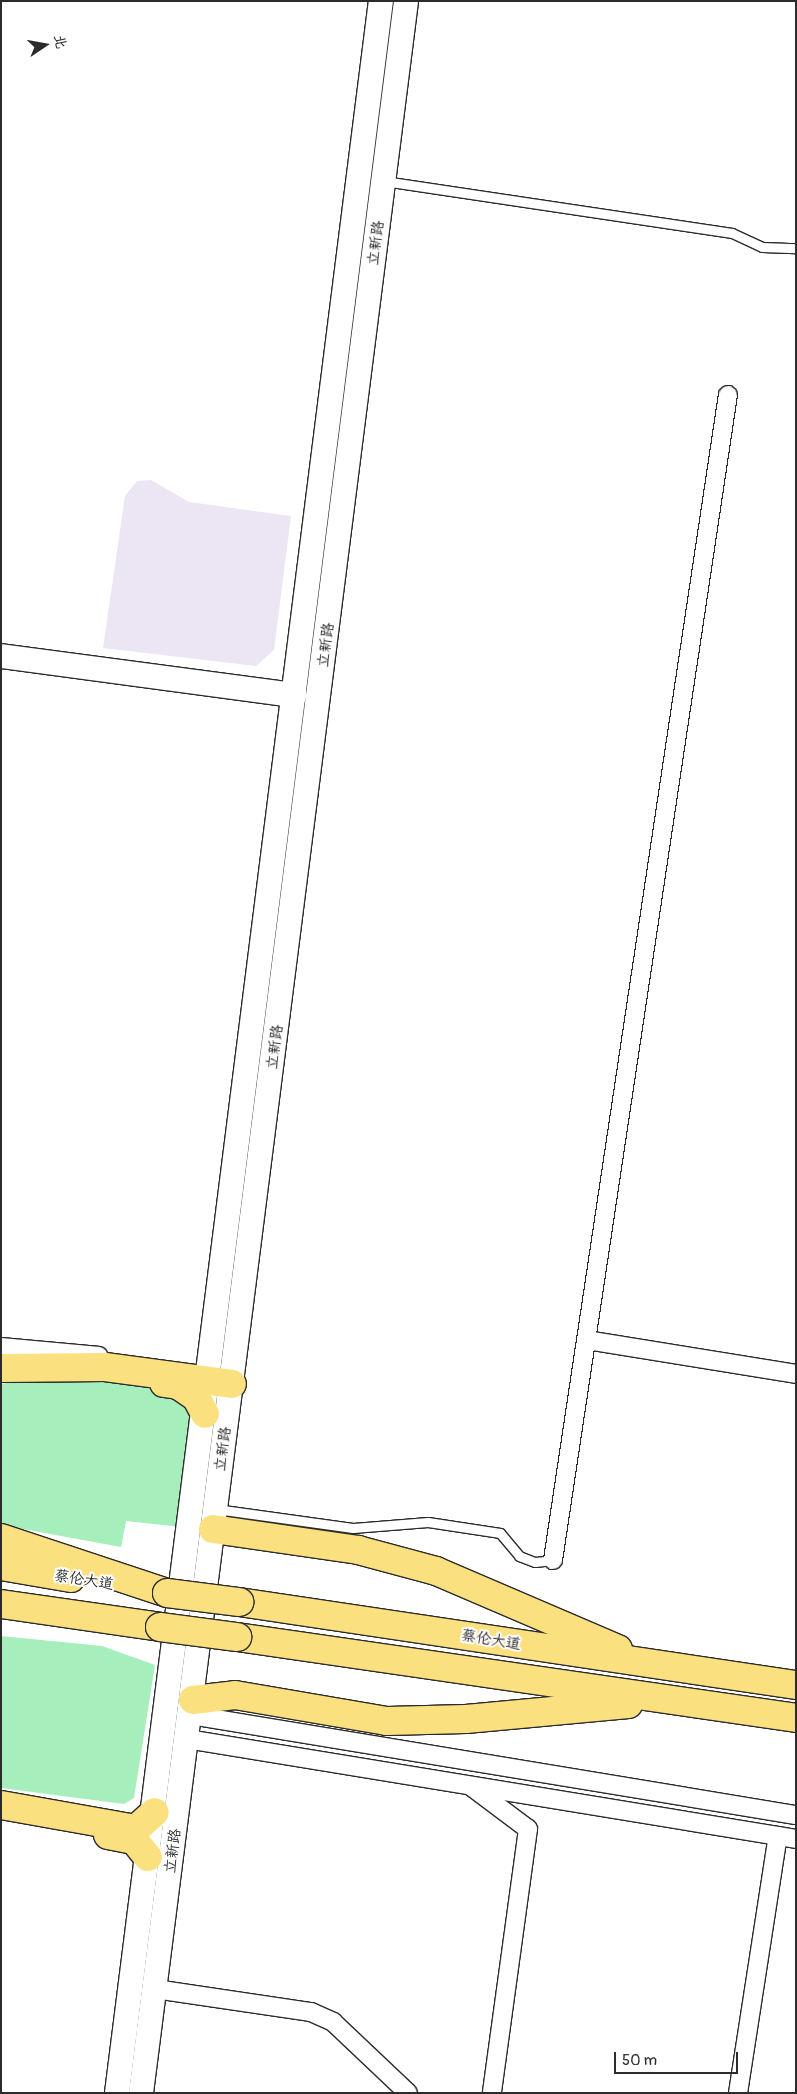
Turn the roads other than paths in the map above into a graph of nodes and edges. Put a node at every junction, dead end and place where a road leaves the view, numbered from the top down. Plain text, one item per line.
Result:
1 (381, 1) edge
2 (406, 1) edge
3 (384, 181) junction
4 (796, 248) edge
5 (728, 395) dead end
6 (1, 656) edge
7 (294, 695) junction
8 (587, 1340) junction
9 (1, 1347) edge
10 (1, 1368) edge
11 (796, 1374) edge
12 (1, 1376) edge
13 (218, 1377) junction
14 (205, 1414) junction
15 (215, 1519) junction
16 (1, 1538) edge
17 (552, 1560) joint
18 (1, 1566) edge
19 (167, 1593) junction
20 (1, 1604) edge
21 (1, 1618) edge
22 (160, 1627) junction
23 (654, 1664) junction
24 (796, 1685) edge
25 (673, 1700) junction
26 (192, 1707) junction
27 (796, 1718) edge
28 (187, 1740) junction
29 (470, 1786) junction
30 (1, 1805) edge
31 (155, 1812) junction
32 (1, 1813) edge
33 (796, 1815) edge
34 (778, 1836) junction
35 (796, 1839) edge
36 (148, 1857) junction
37 (155, 1989) junction
38 (118, 2093) edge
39 (141, 2093) edge
40 (408, 2093) edge
41 (492, 2093) edge
42 (738, 2093) edge

1 - 7 main road, 立新路
2 - 3 main road, 立新路
3 - 4 lane
3 - 13 main road, 立新路
5 - 8 street
6 - 7 main road
7 - 13 main road, 立新路
8 - 11 street
8 - 17 street
9 - 13 street
10 - 13 highway
12 - 14 highway
13 - 14 main road, 立新路
13 - 15 main road, 立新路
14 - 31 main road, 立新路
15 - 17 lane
15 - 23 highway
15 - 26 main road, 立新路
16 - 19 highway
18 - 19 highway, 蔡伦大道
19 - 23 highway, 蔡伦大道, bridge
20 - 22 highway
21 - 22 highway
22 - 25 highway, bridge
23 - 24 highway, 蔡伦大道
25 - 26 highway
25 - 27 highway
26 - 28 main road, 立新路
26 - 33 street
28 - 29 street
28 - 37 main road, 立新路
29 - 34 street
29 - 41 street
30 - 31 highway
31 - 36 main road, 立新路
32 - 36 highway
34 - 35 street
34 - 42 street
36 - 38 main road, 立新路
37 - 39 main road, 立新路
37 - 40 street

